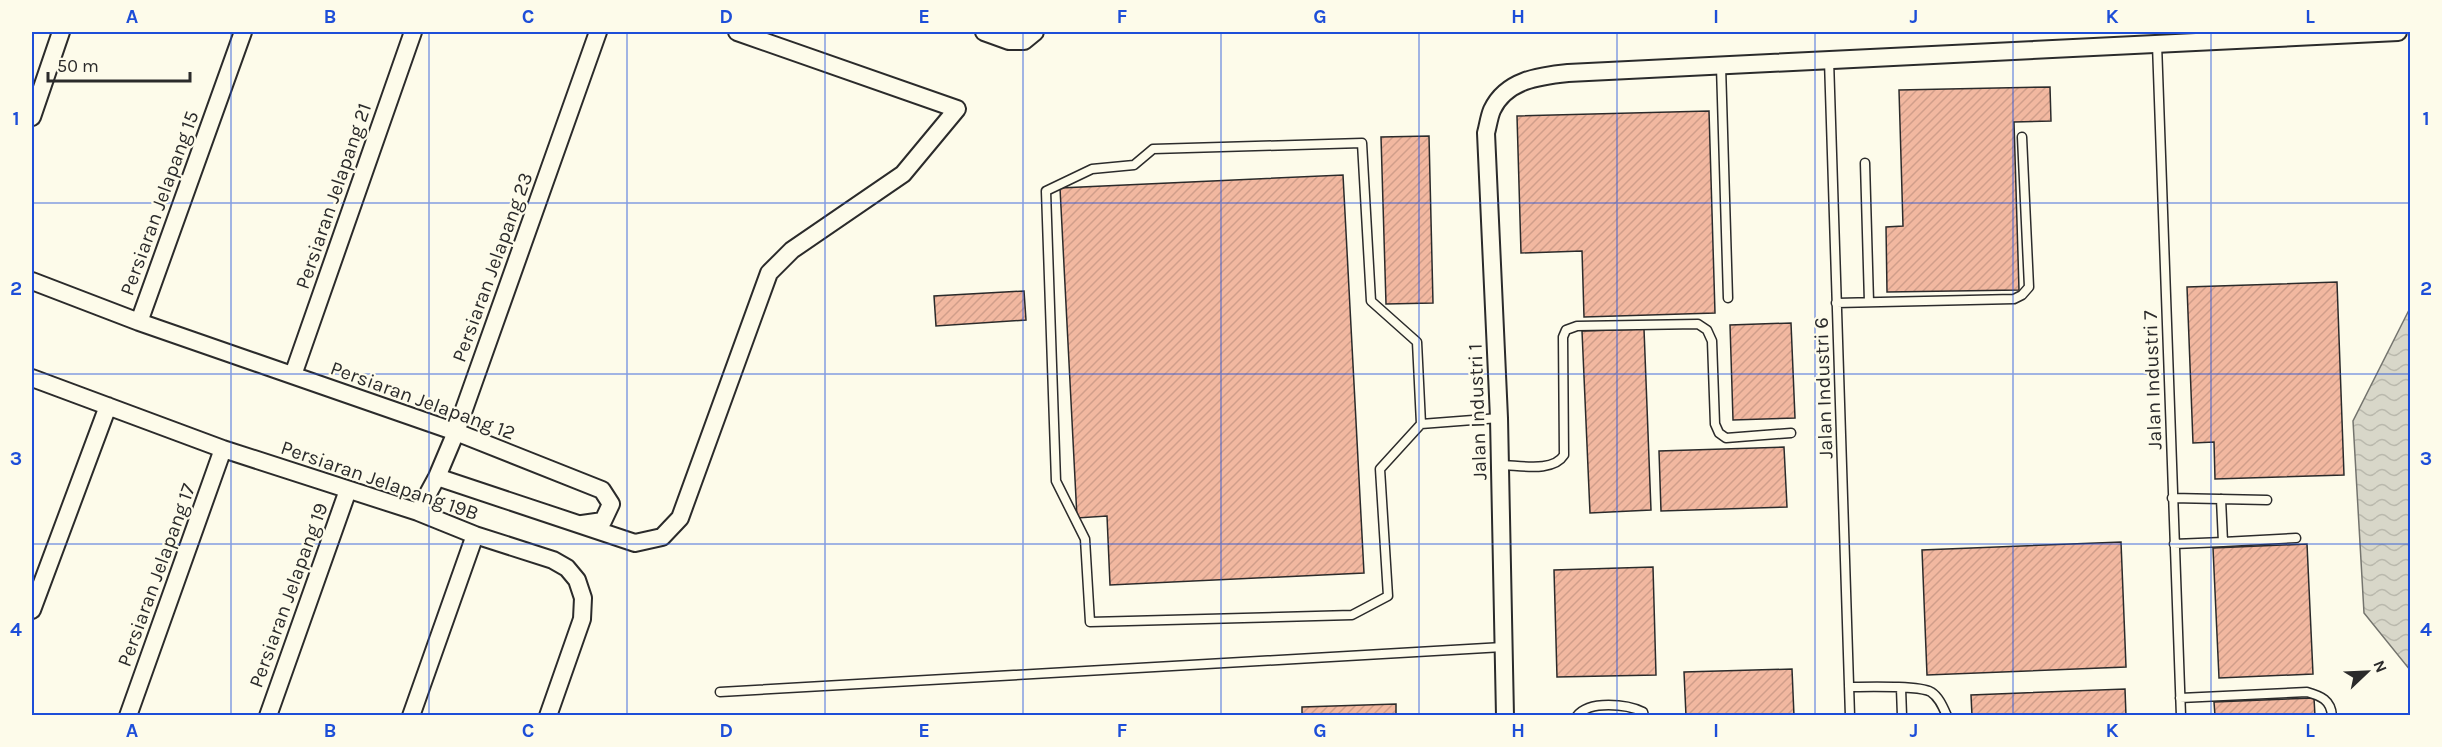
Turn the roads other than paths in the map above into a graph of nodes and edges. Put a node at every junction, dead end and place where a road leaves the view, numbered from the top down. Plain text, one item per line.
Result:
1 (61, 32) edge
2 (243, 32) edge
3 (413, 32) edge
4 (598, 32) edge
5 (737, 32) edge
6 (984, 32) edge
7 (1035, 32) edge
8 (2398, 32) edge
9 (2157, 44) junction
10 (1829, 60) junction
11 (1721, 66) junction
12 (32, 117) edge
13 (2022, 137) dead end
14 (1865, 163) dead end
15 (32, 281) edge
16 (1728, 298) dead end
17 (1869, 302) junction
18 (1836, 303) junction
19 (139, 322) junction
20 (293, 375) junction
21 (32, 378) edge
22 (108, 406) junction
23 (1499, 418) junction
24 (1421, 424) junction
25 (456, 432) junction
26 (1791, 433) dead end
27 (223, 449) junction
28 (1500, 465) junction
29 (437, 477) junction
30 (348, 489) junction
31 (2172, 498) junction
32 (2221, 499) junction
33 (2267, 500) dead end
34 (417, 512) junction
35 (576, 525) junction
36 (475, 535) junction
37 (2296, 538) dead end
38 (2223, 542) junction
39 (2174, 544) junction
40 (32, 610) edge
41 (1503, 647) junction
42 (1849, 687) junction
43 (1901, 688) junction
44 (720, 692) dead end
45 (2180, 698) junction
46 (128, 716) edge
47 (268, 716) edge
48 (411, 716) edge
49 (549, 716) edge
50 (1505, 716) edge
51 (1577, 716) edge
52 (1644, 716) edge
53 (1850, 716) edge
54 (1902, 716) edge
55 (1947, 716) edge
56 (2181, 716) edge
57 (2332, 716) edge

1 - 12 street
2 - 19 street, Persiaran Jelapang 15
3 - 20 street, Persiaran Jelapang 21
4 - 25 street, Persiaran Jelapang 23
5 - 35 street
6 - 7 street
8 - 9 street
9 - 10 street
9 - 31 lane, Jalan Industri 7
10 - 11 street
10 - 18 lane, Jalan Industri 6
11 - 16 lane
11 - 23 street, Jalan Industri 1
13 - 17 lane
14 - 17 lane
15 - 19 street, Persiaran Jelapang 12
17 - 18 lane
18 - 42 lane, Jalan Industri 6
19 - 20 street, Persiaran Jelapang 12
20 - 25 street, Persiaran Jelapang 12
21 - 22 street, Persiaran Jelapang 19B
22 - 27 street, Persiaran Jelapang 19B
22 - 40 street
23 - 24 lane
23 - 28 street, Jalan Industri 1
24 - 24 lane
25 - 29 street, Persiaran Jelapang 23
25 - 35 street, Persiaran Jelapang 12
26 - 28 lane
27 - 30 street, Persiaran Jelapang 19B
27 - 46 street, Persiaran Jelapang 17
28 - 41 street, Jalan Industri 1
29 - 34 street, Persiaran Jelapang 23
29 - 35 street
30 - 34 street, Persiaran Jelapang 19B
30 - 47 street, Persiaran Jelapang 19
31 - 32 lane
31 - 39 lane, Jalan Industri 7
32 - 33 lane
32 - 38 lane
34 - 36 street, Persiaran Jelapang 19B
36 - 48 street
36 - 49 street, Persiaran Jelapang 19B
37 - 38 lane
38 - 39 lane
39 - 45 lane, Jalan Industri 7
41 - 44 lane
41 - 50 street, Jalan Industri 1
42 - 43 lane
42 - 53 lane, Jalan Industri 6
43 - 54 lane
43 - 55 lane
45 - 56 lane, Jalan Industri 7
45 - 57 lane
51 - 52 lane

